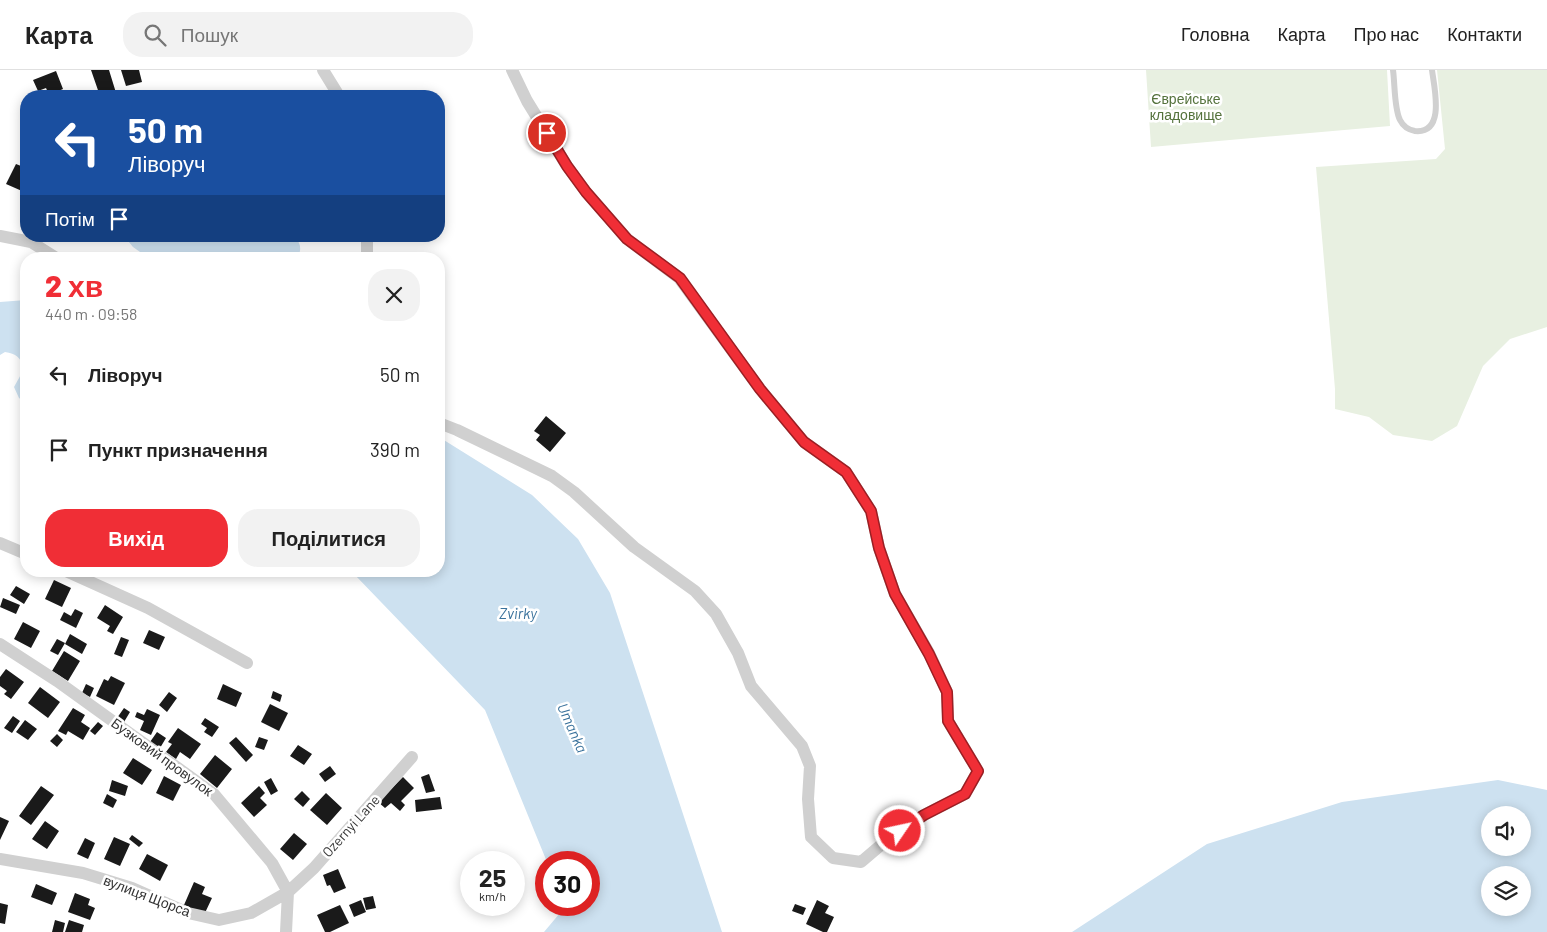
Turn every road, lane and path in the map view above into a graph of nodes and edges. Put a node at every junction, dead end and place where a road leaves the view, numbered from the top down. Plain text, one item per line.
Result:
1 (323, 70) edge
2 (512, 70) edge
3 (1394, 70) edge
4 (1432, 70) edge
5 (335, 90) edge
6 (0, 236) edge
7 (20, 240) edge
8 (31, 242) edge
9 (47, 252) edge
10 (445, 425) edge
11 (0, 542) edge
12 (20, 551) edge
13 (79, 577) edge
14 (0, 644) edge
15 (246, 663) dead end
16 (412, 757) dead end
17 (0, 859) edge
18 (288, 892) junction
19 (286, 932) edge

1 - 5 street
2 - 10 street
3 - 4 lane
6 - 7 street
8 - 9 street
11 - 12 street
13 - 15 street
14 - 18 street, Бузковий провулок
16 - 18 street, Ozernyi Lane
17 - 18 street, вулиця Щорса
18 - 19 street

